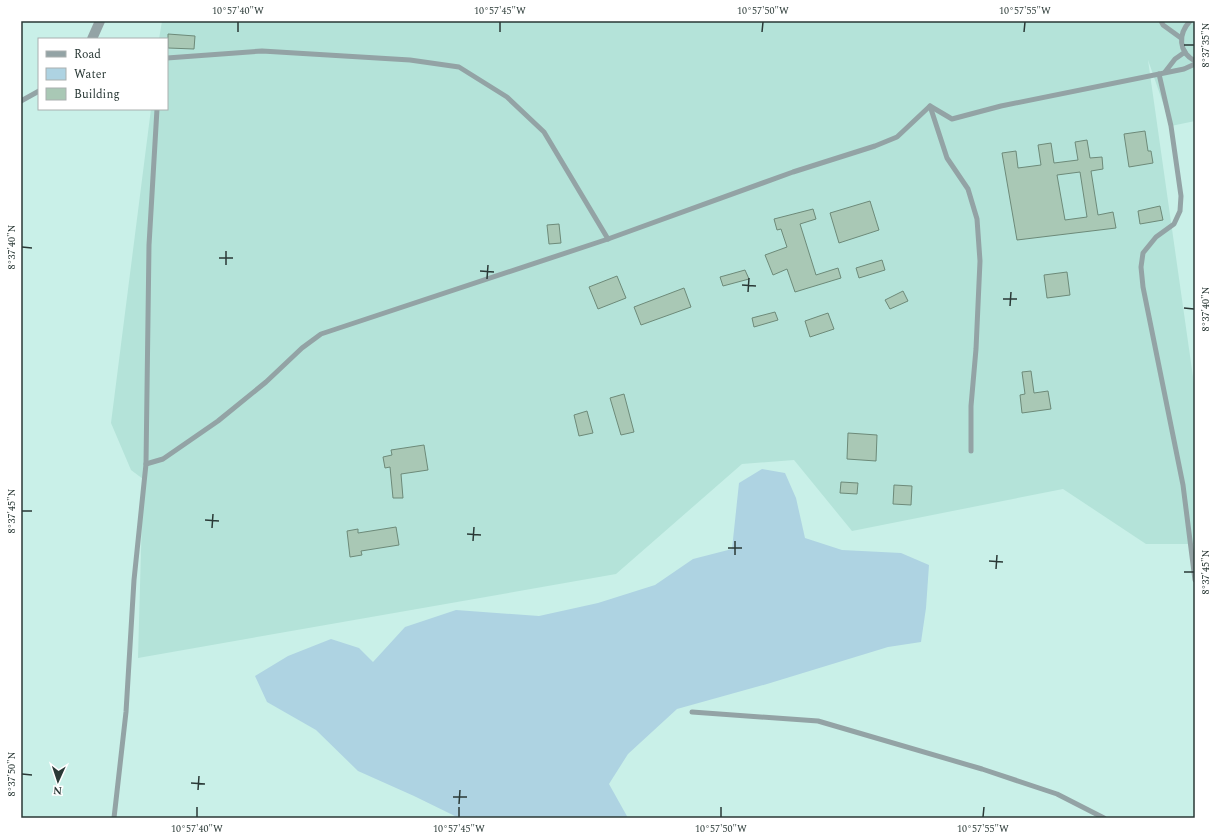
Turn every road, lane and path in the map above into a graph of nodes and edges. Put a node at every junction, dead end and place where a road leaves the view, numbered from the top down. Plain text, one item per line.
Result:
1 (100, 21) edge
2 (1161, 21) edge
3 (1190, 21) edge
4 (92, 38) edge
5 (1181, 38) junction
6 (1185, 52) junction
7 (168, 58) edge
8 (1195, 61) edge
9 (1195, 64) edge
10 (1162, 73) junction
11 (38, 92) edge
12 (21, 101) edge
13 (930, 106) junction
14 (157, 110) edge
15 (608, 239) junction
16 (971, 451) dead end
17 (146, 464) junction
18 (1195, 580) edge
19 (692, 712) dead end
20 (114, 818) edge
21 (1104, 818) edge

1 - 4 street
2 - 5 lane
3 - 5 lane
5 - 6 lane
6 - 8 lane
6 - 10 lane
7 - 15 lane
9 - 10 lane
10 - 13 lane
10 - 18 lane
11 - 12 lane
13 - 15 lane
13 - 16 lane
14 - 17 lane
15 - 17 lane
17 - 20 lane
19 - 21 lane

